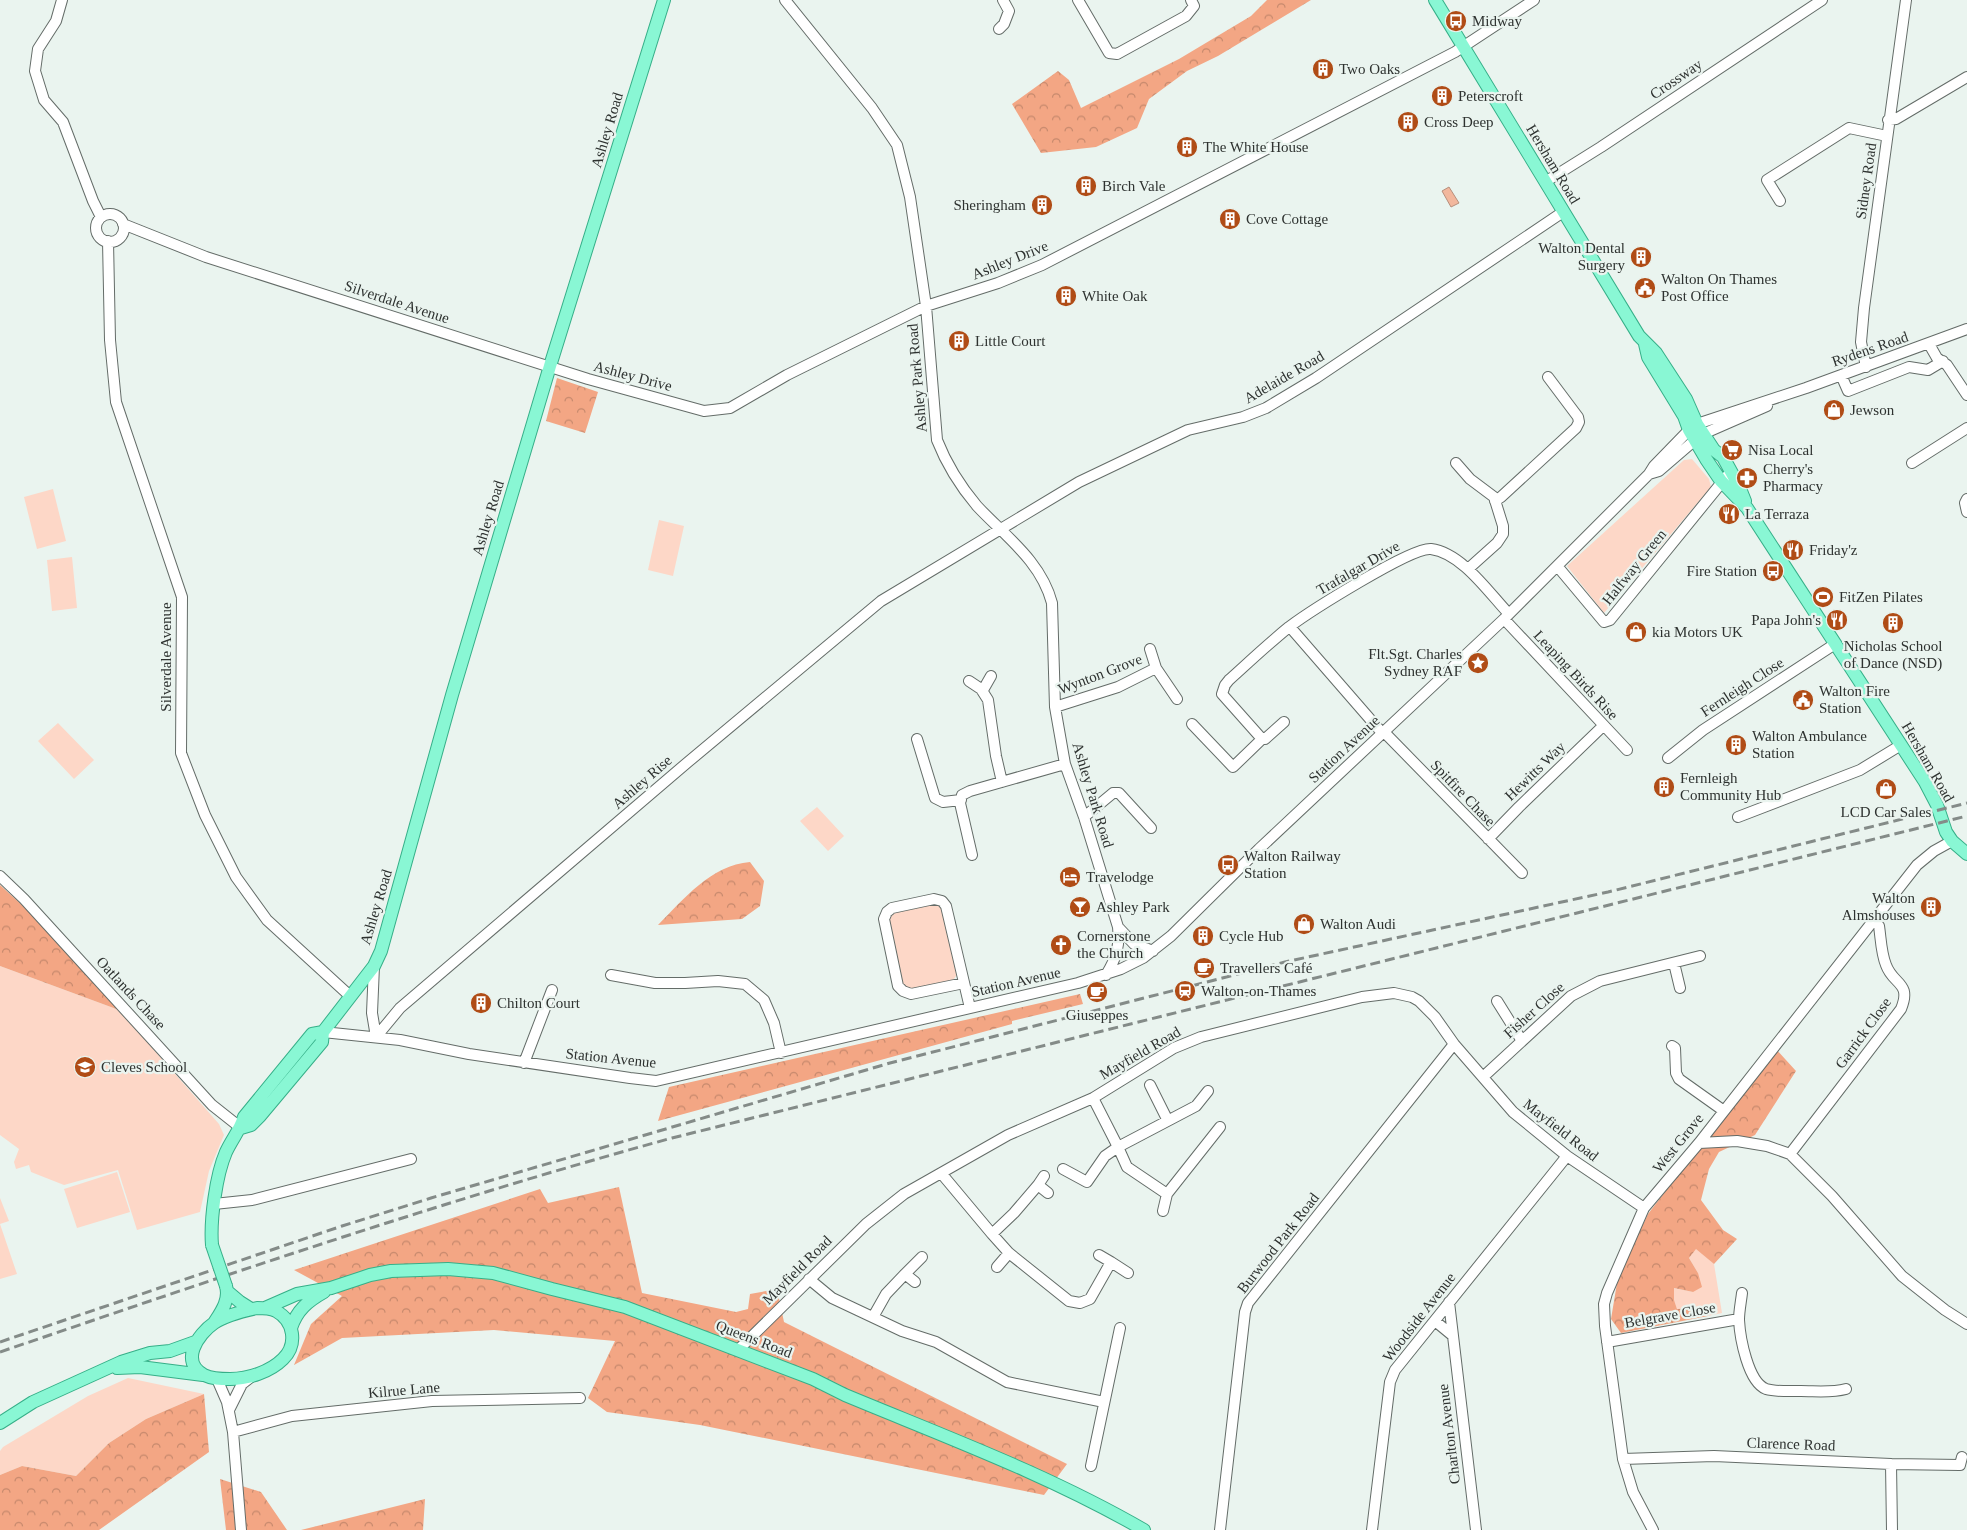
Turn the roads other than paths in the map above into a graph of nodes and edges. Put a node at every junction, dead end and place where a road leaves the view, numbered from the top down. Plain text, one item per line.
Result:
1 (62, 0) edge
2 (664, 0) edge
3 (785, 0) edge
4 (1003, 0) edge
5 (1078, 0) edge
6 (1192, 0) edge
7 (1435, 0) edge
8 (1534, 0) edge
9 (1822, 0) edge
10 (1906, 0) edge
11 (999, 29) dead end
12 (1462, 46) junction
13 (1967, 77) edge
14 (1888, 120) junction
15 (1887, 136) junction
16 (1545, 182) junction
17 (1780, 201) dead end
18 (1563, 212) junction
19 (101, 217) junction
20 (123, 224) junction
21 (108, 241) junction
22 (926, 306) junction
23 (1967, 329) edge
24 (1929, 344) junction
25 (1943, 362) junction
26 (550, 366) junction
27 (1866, 367) junction
28 (1841, 375) junction
29 (1548, 377) dead end
30 (1967, 395) edge
31 (1967, 428) edge
32 (1696, 432) junction
33 (1456, 463) dead end
34 (1912, 464) dead end
35 (1726, 477) junction
36 (1967, 499) edge
37 (1495, 501) junction
38 (1967, 512) edge
39 (1001, 530) junction
40 (1558, 567) junction
41 (1468, 569) junction
42 (1506, 617) junction
43 (1290, 626) junction
44 (1835, 644) junction
45 (1150, 648) dead end
46 (1156, 668) junction
47 (991, 676) dead end
48 (968, 681) dead end
49 (983, 690) junction
50 (1178, 699) dead end
51 (1055, 707) junction
52 (1284, 722) dead end
53 (1192, 724) dead end
54 (1604, 726) junction
55 (1383, 733) junction
56 (917, 739) dead end
57 (1262, 739) junction
58 (1901, 745) junction
59 (1628, 750) dead end
60 (1668, 758) dead end
61 (1065, 764) junction
62 (1002, 782) junction
63 (961, 800) junction
64 (1084, 817) junction
65 (1738, 817) dead end
66 (1151, 828) dead end
67 (1488, 839) junction
68 (1952, 841) junction
69 (1967, 854) edge
70 (972, 855) dead end
71 (1522, 873) dead end
72 (0, 876) edge
73 (1873, 920) junction
74 (1118, 927) junction
75 (1153, 951) junction
76 (1700, 956) dead end
77 (1674, 963) junction
78 (374, 966) junction
79 (611, 975) dead end
80 (1106, 975) junction
81 (964, 983) junction
82 (1680, 988) dead end
83 (552, 990) dead end
84 (350, 996) junction
85 (1496, 1001) dead end
86 (970, 1008) junction
87 (323, 1032) junction
88 (376, 1037) junction
89 (1522, 1041) junction
90 (1454, 1044) junction
91 (1672, 1046) dead end
92 (781, 1053) junction
93 (524, 1062) junction
94 (1483, 1077) junction
95 (1150, 1085) dead end
96 (1208, 1091) dead end
97 (1093, 1098) junction
98 (1724, 1111) junction
99 (1167, 1119) junction
100 (1220, 1127) dead end
101 (241, 1128) junction
102 (1699, 1142) junction
103 (1118, 1147) junction
104 (1790, 1154) junction
105 (1568, 1156) junction
106 (411, 1159) dead end
107 (1063, 1168) dead end
108 (940, 1173) junction
109 (1044, 1176) dead end
110 (1038, 1185) junction
111 (1048, 1193) dead end
112 (1167, 1194) junction
113 (214, 1204) junction
114 (1644, 1208) junction
115 (1163, 1211) dead end
116 (992, 1234) junction
117 (1009, 1253) junction
118 (1099, 1255) dead end
119 (922, 1257) dead end
120 (1111, 1262) junction
121 (997, 1267) dead end
122 (1128, 1273) dead end
123 (906, 1274) junction
124 (809, 1279) junction
125 (914, 1282) dead end
126 (227, 1288) junction
127 (331, 1288) junction
128 (1742, 1294) dead end
129 (1449, 1302) junction
130 (265, 1308) junction
131 (251, 1309) junction
132 (873, 1317) junction
133 (1739, 1319) junction
134 (1435, 1321) junction
135 (214, 1323) junction
136 (1967, 1324) edge
137 (291, 1328) junction
138 (1120, 1328) dead end
139 (1452, 1335) junction
140 (195, 1342) junction
141 (1607, 1342) junction
142 (738, 1350) junction
143 (109, 1368) junction
144 (203, 1375) junction
145 (252, 1377) junction
146 (217, 1379) junction
147 (1846, 1389) dead end
148 (580, 1398) dead end
149 (1104, 1402) junction
150 (229, 1411) junction
151 (0, 1422) edge
152 (233, 1432) junction
153 (1962, 1457) dead end
154 (1624, 1459) junction
155 (1891, 1464) junction
156 (1092, 1466) dead end
157 (241, 1530) edge
158 (1144, 1530) edge
159 (1220, 1530) edge
160 (1372, 1530) edge
161 (1476, 1530) edge
162 (1653, 1530) edge
163 (1892, 1530) edge

1 - 19 street
2 - 26 main road, Ashley Road
3 - 22 street, Ashley Park Road
4 - 11 street
5 - 6 street
7 - 12 main road, Hersham Road
8 - 12 street
9 - 16 street, Crossway
10 - 14 street, Sidney Road
12 - 16 main road, Hersham Road
12 - 22 street, Ashley Drive
13 - 14 street
14 - 15 street, Sidney Road
15 - 17 street
15 - 27 street, Sidney Road
16 - 18 main road, Hersham Road
18 - 32 main road, Hersham Road
18 - 39 street, Adelaide Road
19 - 20 street
19 - 21 street
20 - 21 street
20 - 26 street, Silverdale Avenue
21 - 84 street, Silverdale Avenue
22 - 26 street, Ashley Drive
22 - 39 street, Ashley Park Road
23 - 24 street, Rydens Road
24 - 25 street
24 - 27 street, Rydens Road
25 - 28 street
25 - 30 street
26 - 78 main road, Ashley Road
27 - 28 street, Rydens Road
28 - 32 street, Rydens Road
29 - 37 street
31 - 34 street
32 - 35 main road, Hersham Road
32 - 40 street, Station Avenue
33 - 37 street
35 - 40 street, Halfway Green
35 - 44 main road, Hersham Road
36 - 38 street
37 - 41 street
39 - 51 street, Ashley Park Road
39 - 88 street, Ashley Rise
40 - 42 street, Station Avenue
41 - 42 street, Trafalgar Drive
41 - 43 street, Trafalgar Drive
42 - 54 street, Leaping Birds Rise
42 - 55 street, Station Avenue
43 - 55 street, Spitfire Chase
43 - 57 street, Trafalgar Drive
44 - 58 main road, Hersham Road
44 - 60 street, Fernleigh Close
45 - 46 street, Wynton Grove
46 - 50 street, Wynton Grove
46 - 51 street, Wynton Grove
47 - 49 street
48 - 49 street
49 - 62 street
51 - 61 street, Ashley Park Road
52 - 57 street
53 - 57 street
54 - 59 street, Leaping Birds Rise
54 - 67 street, Hewitts Way
55 - 67 street, Spitfire Chase
55 - 75 street, Station Avenue
56 - 63 street
58 - 65 street
58 - 68 main road, Hersham Road
61 - 62 street
61 - 64 street, Ashley Park Road
62 - 63 street
63 - 70 street
64 - 66 street
64 - 74 street, Ashley Park Road
67 - 71 street, Spitfire Chase
68 - 69 main road, Hersham Road
68 - 73 street, West Grove
72 - 101 street, Oatlands Chase
73 - 98 street, West Grove
73 - 104 street, Garrick Close
74 - 75 street, Ashley Park Road
74 - 80 street, Ashley Park Road
75 - 80 street, Station Avenue
76 - 77 street, Fisher Close
77 - 82 street
77 - 89 street, Fisher Close
78 - 84 main road, Ashley Road
78 - 88 street
79 - 92 street
80 - 86 street, Station Avenue
81 - 81 street
81 - 86 street
83 - 93 street
84 - 87 main road, Ashley Road
85 - 89 street
86 - 92 street, Station Avenue
87 - 88 street, Station Avenue
87 - 101 main road, Ashley Road
88 - 93 street, Station Avenue
89 - 94 street, Fisher Close
90 - 94 street, Mayfield Road
90 - 97 street, Mayfield Road
90 - 159 street, Burwood Park Road
91 - 98 street
92 - 93 street, Station Avenue
94 - 105 street, Mayfield Road
95 - 99 street
96 - 99 street
97 - 103 street
97 - 108 street, Mayfield Road
98 - 102 street, West Grove
99 - 103 street
100 - 112 street
101 - 113 main road, Ashley Road
102 - 104 street
102 - 114 street, West Grove
103 - 107 street
103 - 112 street
104 - 136 street
105 - 114 street, Mayfield Road
105 - 129 street, Woodside Avenue
106 - 113 street
108 - 116 street
108 - 124 street, Mayfield Road
109 - 110 street
110 - 111 street
110 - 116 street
112 - 115 street
113 - 126 main road, Ashley Road, bridge
114 - 141 street, West Grove
116 - 117 street
117 - 120 street
117 - 121 street
118 - 120 street
119 - 123 street
120 - 122 street
123 - 125 street
123 - 132 street
124 - 132 street
124 - 142 street, Mayfield Road
126 - 131 main road
126 - 135 main road
127 - 130 main road, Queens Road
127 - 137 main road, Queens Road
127 - 142 main road, Queens Road
128 - 133 street, Belgrave Close
129 - 134 street, Woodside Avenue
129 - 139 street, Charlton Avenue
130 - 131 main road
130 - 137 main road
131 - 135 main road
132 - 149 street
133 - 141 street, Belgrave Close
133 - 147 street, Belgrave Close
134 - 139 street
134 - 160 street, Woodside Avenue
135 - 140 main road
137 - 145 main road
138 - 149 street
139 - 161 street, Charlton Avenue
140 - 143 main road
140 - 144 main road
141 - 154 street, West Grove
142 - 158 main road, Queens Road
143 - 144 main road
143 - 151 main road
144 - 146 main road
145 - 146 main road
145 - 150 street
146 - 150 street
148 - 152 street, Kilrue Lane
149 - 156 street
150 - 152 street
152 - 157 street
153 - 155 street, Clarence Road
154 - 155 street, Clarence Road
154 - 162 street, West Grove
155 - 163 street

